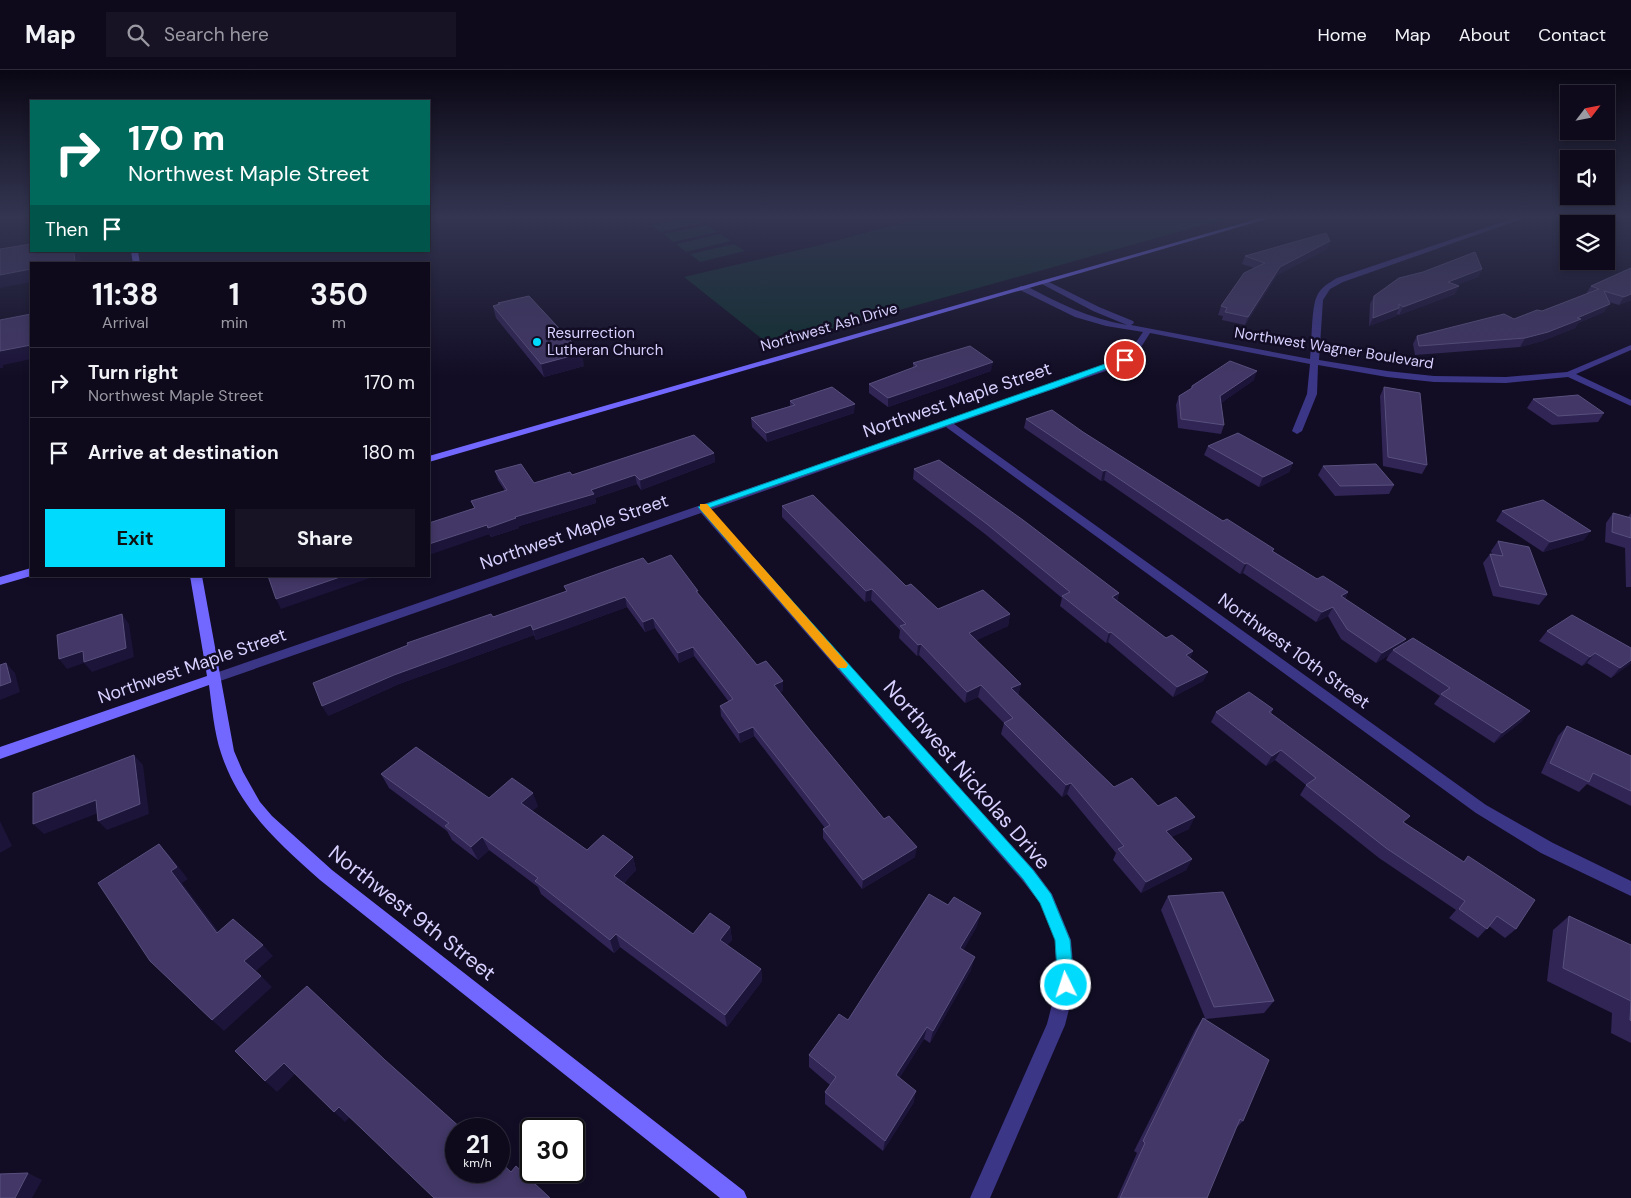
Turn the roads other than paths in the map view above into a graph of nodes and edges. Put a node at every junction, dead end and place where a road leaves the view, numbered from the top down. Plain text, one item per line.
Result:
1 (1082, 271) edge
2 (1371, 271) edge
3 (1042, 282) junction
4 (1023, 288) junction
5 (1148, 330) junction
6 (1631, 347) edge
7 (1314, 362) junction
8 (1569, 374) junction
9 (1631, 403) edge
10 (947, 423) junction
11 (1297, 432) dead end
12 (430, 459) edge
13 (702, 507) junction
14 (30, 572) edge
15 (196, 577) edge
16 (0, 581) edge
17 (214, 678) junction
18 (0, 753) edge
19 (1631, 889) edge
20 (737, 1198) edge
21 (980, 1198) edge

1 - 3 street, Northwest Ash Drive
2 - 7 street
3 - 4 street, Northwest Ash Drive
3 - 5 street, Northwest Wagner Boulevard
4 - 5 street, Northwest Wagner Boulevard
4 - 12 street, Northwest Ash Drive
5 - 7 street, Northwest Wagner Boulevard
5 - 10 street, Northwest Maple Street
6 - 8 street, Northwest Wagner Boulevard
7 - 8 street, Northwest Wagner Boulevard
7 - 11 street
8 - 9 street
10 - 13 street, Northwest Maple Street
10 - 19 street, Northwest 10th Street
13 - 17 street, Northwest Maple Street
13 - 21 street, Northwest Nickolas Drive
14 - 16 street
15 - 17 street, Northwest 9th Street
17 - 18 street, Northwest Maple Street
17 - 20 street, Northwest 9th Street

